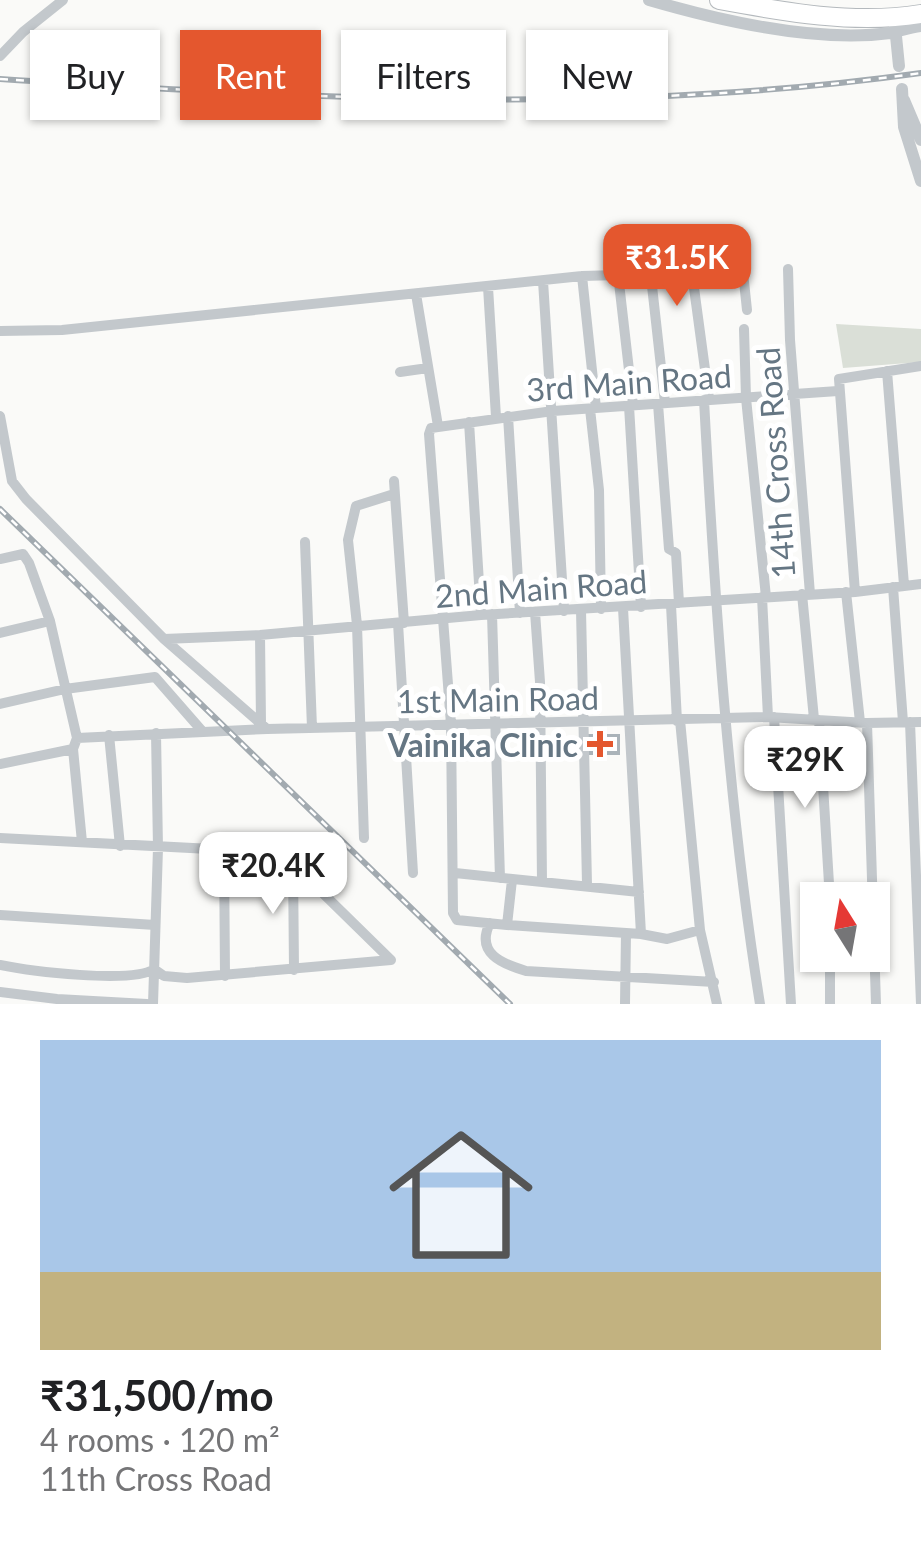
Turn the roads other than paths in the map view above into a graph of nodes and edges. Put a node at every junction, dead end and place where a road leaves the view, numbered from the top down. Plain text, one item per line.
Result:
1 (62, 0) edge
2 (650, 0) edge
3 (719, 0) edge
4 (921, 14) edge
5 (895, 26) junction
6 (921, 26) edge
7 (0, 56) edge
8 (899, 66) dead end
9 (921, 140) edge
10 (921, 181) edge
11 (788, 269) dead end
12 (692, 273) junction
13 (618, 274) junction
14 (656, 275) junction
15 (582, 276) junction
16 (543, 281) junction
17 (488, 287) junction
18 (416, 294) junction
19 (746, 310) dead end
20 (744, 329) dead end
21 (0, 331) edge
22 (921, 366) edge
23 (428, 368) junction
24 (887, 371) junction
25 (400, 372) dead end
26 (838, 391) junction
27 (794, 394) junction
28 (746, 398) junction
29 (706, 400) junction
30 (662, 404) junction
31 (631, 406) junction
32 (593, 409) junction
33 (552, 411) junction
34 (0, 416) edge
35 (502, 417) junction
36 (469, 422) junction
37 (434, 430) junction
38 (394, 480) dead end
39 (394, 494) junction
40 (306, 542) dead end
41 (0, 559) edge
42 (921, 584) edge
43 (898, 586) junction
44 (850, 592) junction
45 (806, 594) junction
46 (764, 597) junction
47 (715, 600) junction
48 (675, 604) junction
49 (641, 607) junction
50 (623, 608) junction
51 (601, 609) junction
52 (581, 610) junction
53 (564, 611) junction
54 (520, 612) junction
55 (535, 612) junction
56 (487, 614) junction
57 (445, 618) junction
58 (50, 620) junction
59 (401, 623) junction
60 (357, 625) junction
61 (311, 630) junction
62 (0, 633) edge
63 (260, 635) junction
64 (164, 640) junction
65 (65, 690) junction
66 (0, 704) edge
67 (771, 717) junction
68 (725, 719) junction
69 (816, 719) junction
70 (678, 720) junction
71 (628, 721) junction
72 (540, 722) junction
73 (585, 722) junction
74 (864, 722) junction
75 (911, 722) edge
76 (451, 724) junction
77 (496, 724) junction
78 (264, 726) junction
79 (404, 726) junction
80 (358, 727) junction
81 (312, 728) junction
82 (203, 732) junction
83 (156, 733) junction
84 (109, 734) junction
85 (75, 743) junction
86 (0, 764) edge
87 (0, 838) edge
88 (364, 838) dead end
89 (82, 842) junction
90 (120, 846) junction
91 (158, 848) junction
92 (224, 850) junction
93 (293, 864) junction
94 (455, 873) junction
95 (413, 874) dead end
96 (506, 878) junction
97 (542, 880) junction
98 (829, 882) edge
99 (587, 884) junction
100 (638, 892) junction
101 (0, 915) edge
102 (155, 924) junction
103 (490, 924) junction
104 (508, 924) junction
105 (700, 930) junction
106 (626, 933) junction
107 (642, 934) junction
108 (0, 965) edge
109 (294, 970) junction
110 (153, 972) junction
111 (830, 972) edge
112 (225, 976) junction
113 (625, 978) junction
114 (714, 982) junction
115 (0, 992) edge
116 (151, 1004) edge
117 (625, 1004) edge
118 (717, 1004) edge
119 (760, 1004) edge
120 (791, 1004) edge
121 (830, 1004) edge
122 (876, 1004) edge
123 (921, 1004) edge

1 - 7 street
2 - 5 street
3 - 5 highway
4 - 5 highway
5 - 6 street
5 - 8 street
9 - 10 street
11 - 27 street, 14th Cross Road
12 - 14 street
12 - 19 street
12 - 29 street
13 - 14 street
13 - 15 street
13 - 31 street
14 - 30 street
15 - 16 street
15 - 32 street
16 - 17 street
16 - 33 street
17 - 18 street
17 - 35 street
18 - 21 street
18 - 23 street
20 - 28 street
22 - 24 street
23 - 25 street
23 - 37 street
24 - 26 street
24 - 43 street
26 - 27 street, 3rd Main Road
26 - 44 street
27 - 28 street, 3rd Main Road
27 - 45 street, 14th Cross Road
28 - 29 street, 3rd Main Road
28 - 46 street
29 - 30 street, 3rd Main Road
29 - 47 street
30 - 31 street, 3rd Main Road
30 - 48 street
31 - 32 street, 3rd Main Road
31 - 49 street
32 - 33 street, 3rd Main Road
32 - 51 street
33 - 35 street, 3rd Main Road
33 - 53 street
34 - 64 street
35 - 36 street, 3rd Main Road
35 - 54 street
36 - 37 street, 3rd Main Road
36 - 56 street
37 - 57 street
38 - 39 street
39 - 59 street
39 - 60 street
40 - 61 street
41 - 58 street
42 - 43 street, 2nd Main Road
43 - 44 street, 2nd Main Road
43 - 75 street
44 - 45 street, 2nd Main Road
44 - 74 street
45 - 46 street, 2nd Main Road
45 - 69 street, 14th Cross Road
46 - 47 street, 2nd Main Road
46 - 67 street
47 - 48 street, 2nd Main Road
47 - 68 street
48 - 49 street, 2nd Main Road
48 - 70 street
49 - 50 street, 2nd Main Road
50 - 51 street, 2nd Main Road
50 - 71 street
51 - 52 street, 2nd Main Road
52 - 53 street, 2nd Main Road
52 - 73 street
53 - 55 street, 2nd Main Road
54 - 55 street, 2nd Main Road
54 - 56 street, 2nd Main Road
55 - 72 street
56 - 57 street, 2nd Main Road
56 - 77 street
57 - 59 street, 2nd Main Road
57 - 76 street
58 - 62 street
58 - 65 street
59 - 60 street, 2nd Main Road
59 - 79 street
60 - 61 street, 2nd Main Road
60 - 80 street
61 - 63 street, 2nd Main Road
61 - 81 street
63 - 64 street, 2nd Main Road
63 - 78 street
64 - 78 street
65 - 66 street
65 - 82 street
65 - 85 street
67 - 68 street, 1st Main Road
67 - 69 street, 1st Main Road
67 - 120 street
68 - 70 street, 1st Main Road
68 - 119 street
69 - 74 street, 1st Main Road
69 - 98 street, 14th Cross Road
70 - 71 street, 1st Main Road
70 - 105 street
71 - 73 street, 1st Main Road
71 - 100 street
72 - 73 street, 1st Main Road
72 - 77 street, 1st Main Road
72 - 97 street
73 - 99 street
74 - 75 street, 1st Main Road
74 - 122 street
75 - 123 street
76 - 77 street, 1st Main Road
76 - 79 street, 1st Main Road
76 - 94 street
77 - 96 street
78 - 81 street, 1st Main Road
78 - 82 street, 1st Main Road
79 - 80 street, 1st Main Road
79 - 95 street
80 - 81 street, 1st Main Road
80 - 88 street
82 - 83 street, 1st Main Road
83 - 84 street, 1st Main Road
83 - 91 street
84 - 85 street, 1st Main Road
84 - 90 street
85 - 86 street, 1st Main Road
85 - 89 street
87 - 89 street
89 - 90 street
90 - 91 street
91 - 92 street
91 - 102 street
92 - 93 street
92 - 112 street
93 - 109 street
93 - 109 street
94 - 96 street
94 - 103 street
96 - 97 street
96 - 104 street
97 - 99 street
99 - 100 street
100 - 107 street
101 - 102 street
102 - 110 street
103 - 104 street
103 - 113 street
104 - 106 street
105 - 107 street
105 - 114 street
106 - 107 street
106 - 113 street
108 - 110 street
109 - 112 street
110 - 112 street
110 - 116 street
111 - 121 street
113 - 114 street
113 - 117 street
114 - 118 street
115 - 116 street

